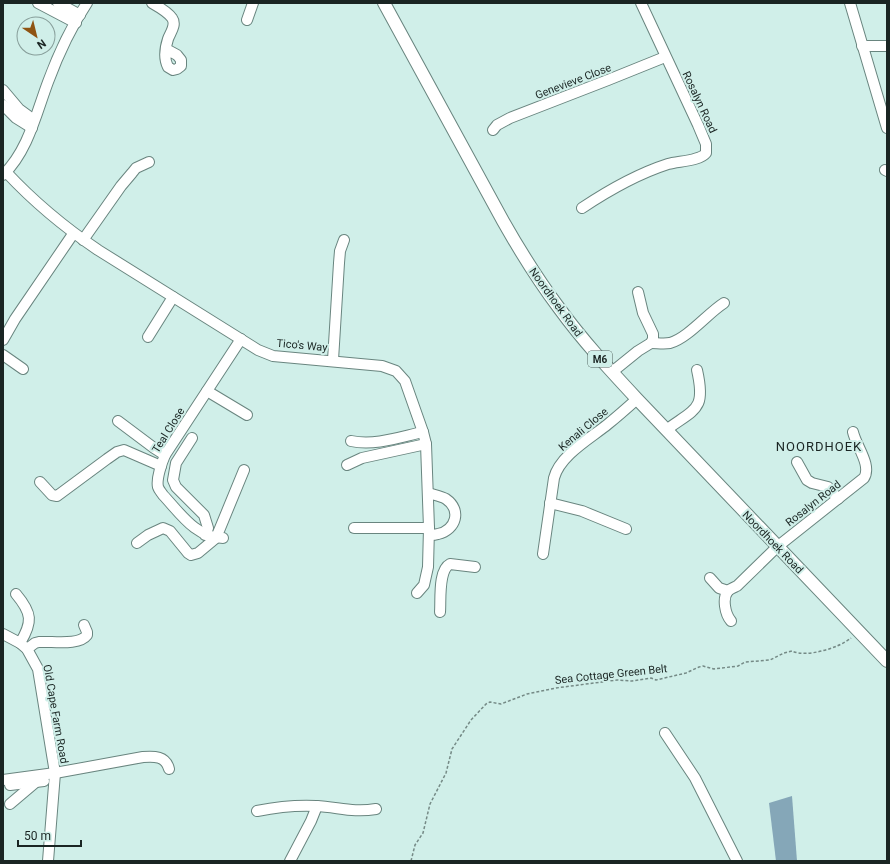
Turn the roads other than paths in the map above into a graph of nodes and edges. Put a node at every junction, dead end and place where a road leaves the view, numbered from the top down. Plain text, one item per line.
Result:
1 (38, 3) edge
2 (58, 3) edge
3 (87, 3) edge
4 (152, 3) edge
5 (253, 3) edge
6 (384, 3) edge
7 (641, 3) edge
8 (850, 3) edge
9 (78, 19) junction
10 (247, 20) dead end
11 (862, 46) junction
12 (887, 46) edge
13 (166, 49) dead end
14 (665, 57) junction
15 (3, 90) edge
16 (3, 105) edge
17 (33, 124) junction
18 (887, 128) edge
19 (493, 130) dead end
20 (148, 162) dead end
21 (4, 173) edge
22 (582, 208) dead end
23 (73, 234) junction
24 (83, 240) junction
25 (344, 240) dead end
26 (638, 292) dead end
27 (173, 297) junction
28 (724, 303) dead end
29 (148, 337) dead end
30 (241, 339) junction
31 (3, 340) edge
32 (651, 343) junction
33 (3, 355) edge
34 (333, 360) junction
35 (23, 369) dead end
36 (696, 370) dead end
37 (612, 372) junction
38 (206, 391) junction
39 (637, 400) junction
40 (247, 415) dead end
41 (118, 421) dead end
42 (666, 430) junction
43 (423, 432) junction
44 (853, 432) dead end
45 (192, 438) dead end
46 (351, 441) dead end
47 (426, 444) junction
48 (165, 455) junction
49 (797, 462) dead end
50 (347, 465) dead end
51 (161, 466) junction
52 (244, 470) dead end
53 (40, 482) dead end
54 (428, 493) junction
55 (838, 499) junction
56 (550, 502) junction
57 (354, 528) dead end
58 (626, 529) dead end
59 (429, 532) junction
60 (205, 535) junction
61 (219, 538) junction
62 (137, 543) dead end
63 (777, 547) junction
64 (543, 554) dead end
65 (475, 567) dead end
66 (427, 573) junction
67 (442, 575) junction
68 (710, 578) dead end
69 (728, 591) junction
70 (417, 593) dead end
71 (16, 594) dead end
72 (440, 612) dead end
73 (731, 620) dead end
74 (84, 625) dead end
75 (3, 634) edge
76 (23, 646) junction
77 (887, 662) edge
78 (665, 732) dead end
79 (169, 769) dead end
80 (54, 776) junction
81 (3, 780) edge
82 (36, 782) junction
83 (3, 787) edge
84 (10, 804) dead end
85 (317, 806) junction
86 (376, 809) dead end
87 (257, 811) dead end
88 (48, 861) edge
89 (290, 861) edge
90 (737, 861) edge

1 - 9 street
2 - 9 street
3 - 9 street
4 - 13 street
5 - 10 street
6 - 37 main road, Noordhoek Road / M6
7 - 14 street, Rosalyn Road
8 - 11 street
9 - 17 street
11 - 12 street
11 - 18 street
14 - 19 street, Genevieve Close
14 - 22 street, Rosalyn Road
15 - 17 street
16 - 17 street
17 - 21 street
20 - 24 street
21 - 23 street, Tico's Way
23 - 24 street, Tico's Way
23 - 31 street
24 - 27 street, Tico's Way
25 - 34 street
26 - 32 street
27 - 29 street
27 - 30 street, Tico's Way
28 - 32 street
30 - 34 street, Tico's Way
30 - 38 street, Teal Close
32 - 37 street
33 - 35 street
34 - 43 street, Tico's Way
36 - 42 street
37 - 39 main road, Noordhoek Road / M6
38 - 40 street
38 - 48 street, Teal Close
39 - 42 main road, Noordhoek Road / M6
39 - 56 street, Kenali Close
41 - 48 street
42 - 63 main road, Noordhoek Road / M6
43 - 46 street
43 - 47 street, Tico's Way
44 - 55 street, Rosalyn Road
45 - 60 street
47 - 50 street
47 - 54 street, Tico's Way
48 - 51 street, Teal Close
49 - 55 street
51 - 53 street
51 - 60 street, Teal Close
52 - 61 street
54 - 59 street, Tico's Way
54 - 59 street
55 - 63 street, Rosalyn Road
56 - 58 street
56 - 64 street, Kenali Close
57 - 59 street
59 - 66 street, Tico's Way
60 - 61 street, Teal Close
61 - 62 street
63 - 69 street, Rosalyn Road
63 - 77 main road, Noordhoek Road / M6
65 - 67 street
66 - 67 street
66 - 70 street, Tico's Way
67 - 72 street
68 - 69 street
69 - 73 street
71 - 76 street
74 - 76 street
75 - 76 street
76 - 80 street, Old Cape Farm Road
78 - 90 street
79 - 80 street
80 - 81 street
80 - 82 street
80 - 88 street, Old Cape Farm Road
82 - 83 street
82 - 84 street
85 - 86 street
85 - 87 street
85 - 89 street

